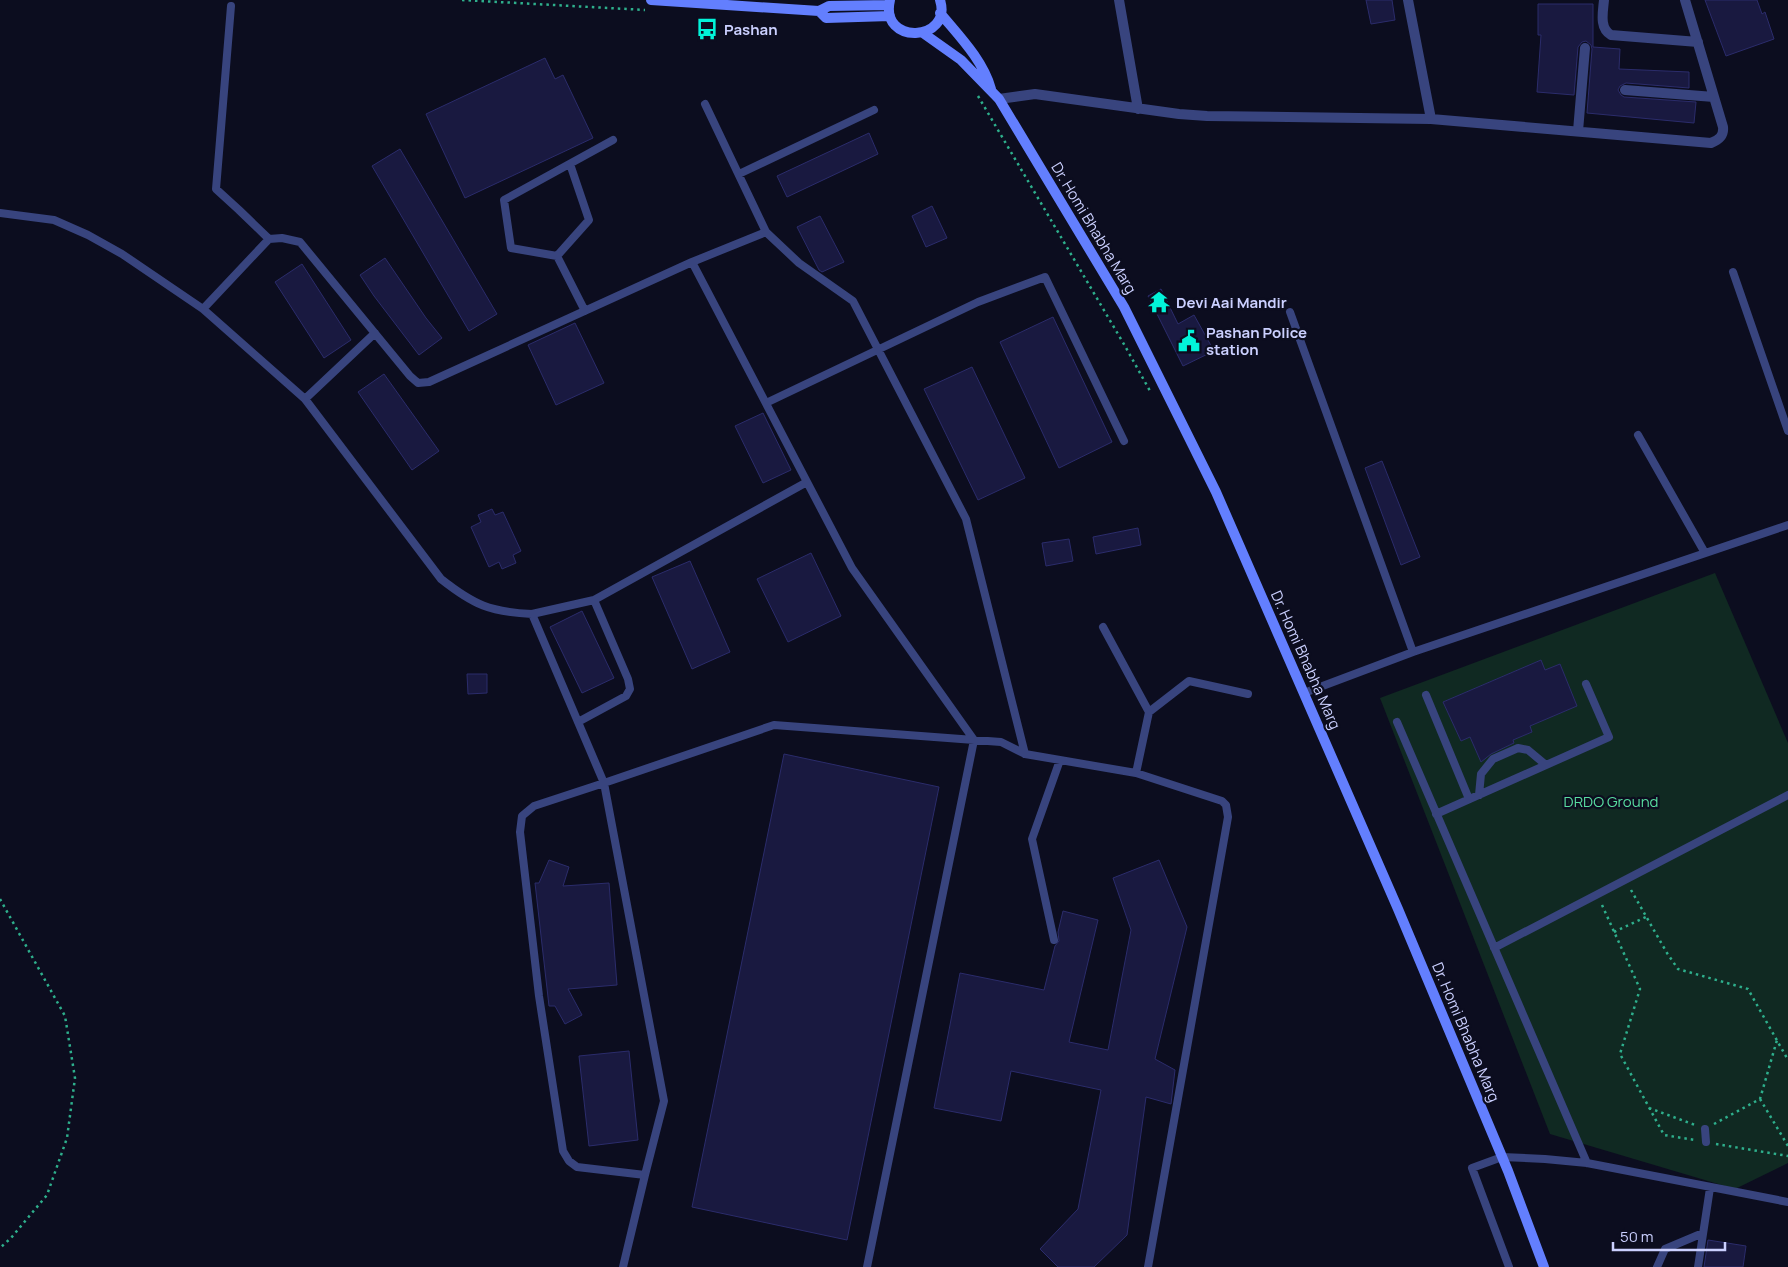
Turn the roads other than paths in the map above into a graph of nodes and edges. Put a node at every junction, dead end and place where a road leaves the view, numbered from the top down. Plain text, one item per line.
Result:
1 (651, 0) edge
2 (940, 0) edge
3 (1119, 0) edge
4 (1408, 0) edge
5 (1604, 0) edge
6 (1685, 0) edge
7 (889, 2) edge
8 (231, 6) dead end
9 (819, 11) junction
10 (940, 13) junction
11 (890, 16) junction
12 (923, 33) junction
13 (1698, 42) junction
14 (1585, 48) dead end
15 (991, 90) junction
16 (1625, 90) dead end
17 (1714, 97) junction
18 (999, 99) junction
19 (705, 104) dead end
20 (1138, 109) junction
21 (874, 110) dead end
22 (1431, 119) junction
23 (1578, 131) junction
24 (614, 140) dead end
25 (570, 164) junction
26 (739, 174) junction
27 (0, 213) edge
28 (766, 232) junction
29 (269, 239) junction
30 (557, 256) junction
31 (692, 262) junction
32 (1732, 272) dead end
33 (203, 309) junction
34 (585, 311) junction
35 (1290, 312) dead end
36 (375, 333) junction
37 (877, 349) junction
38 (305, 399) junction
39 (766, 402) junction
40 (1788, 431) edge
41 (1638, 435) dead end
42 (1124, 441) dead end
43 (808, 482) junction
44 (1788, 526) edge
45 (1705, 553) junction
46 (594, 600) junction
47 (532, 614) junction
48 (1103, 627) dead end
49 (1413, 652) junction
50 (1586, 684) dead end
51 (1304, 693) junction
52 (1248, 694) dead end
53 (1426, 696) dead end
54 (1149, 712) junction
55 (578, 722) junction
56 (1397, 722) dead end
57 (974, 740) junction
58 (1025, 754) junction
59 (1060, 760) junction
60 (1546, 765) junction
61 (1136, 773) junction
62 (604, 782) junction
63 (1479, 794) junction
64 (1788, 795) edge
65 (1469, 799) junction
66 (1436, 814) junction
67 (1054, 940) dead end
68 (1494, 948) junction
69 (1705, 1129) road end
70 (1706, 1142) road end
71 (1502, 1157) junction
72 (1587, 1163) junction
73 (645, 1175) junction
74 (1710, 1188) junction
75 (1788, 1202) edge
76 (1703, 1232) junction
77 (623, 1267) edge
78 (866, 1267) edge
79 (1148, 1267) edge
80 (1509, 1267) edge
81 (1544, 1267) edge
82 (1657, 1267) edge
83 (1698, 1267) edge

1 - 9 main road
2 - 10 main road
3 - 20 street
4 - 22 street
5 - 13 street
6 - 13 street
7 - 9 main road
7 - 11 main road
8 - 29 lane
9 - 11 main road
10 - 12 main road
10 - 15 main road, Dr. Homi Bhabha Marg
11 - 12 main road
12 - 15 main road, Dr. Homi Bhabha Marg
13 - 17 street
14 - 23 street
15 - 18 main road, Dr. Homi Bhabha Marg
16 - 17 street
17 - 23 street
18 - 20 street
18 - 51 main road, Dr. Homi Bhabha Marg
19 - 26 lane
20 - 22 street
21 - 26 lane
22 - 23 street
24 - 25 lane
25 - 30 lane
25 - 30 lane
26 - 28 lane
27 - 33 lane
28 - 31 lane
28 - 37 lane
29 - 33 lane
29 - 36 lane
30 - 34 lane
31 - 34 lane
31 - 39 lane
32 - 40 lane
33 - 38 lane
34 - 36 lane
35 - 49 lane
36 - 38 lane
37 - 39 lane
37 - 42 lane
37 - 58 lane
38 - 47 lane
39 - 43 lane
41 - 45 lane
43 - 46 lane
43 - 57 lane
44 - 45 lane
45 - 49 lane
46 - 47 lane
46 - 55 lane
47 - 55 lane
48 - 54 lane
49 - 51 lane
50 - 60 lane
51 - 71 main road, Dr. Homi Bhabha Marg
52 - 54 lane
53 - 65 lane
54 - 61 lane
55 - 62 lane
56 - 66 lane
57 - 58 lane
57 - 62 lane
57 - 78 lane
58 - 59 lane
59 - 61 lane
59 - 67 lane
60 - 63 lane
60 - 63 lane
61 - 79 lane
62 - 73 lane
62 - 73 lane
63 - 65 lane
64 - 68 lane
65 - 66 lane
66 - 68 lane
68 - 72 lane
69 - 70 lane
71 - 72 lane
71 - 80 lane
71 - 81 main road, Dr. Homi Bhabha Marg
72 - 74 lane
73 - 77 lane
74 - 75 lane
74 - 76 lane
76 - 82 lane
76 - 83 lane

